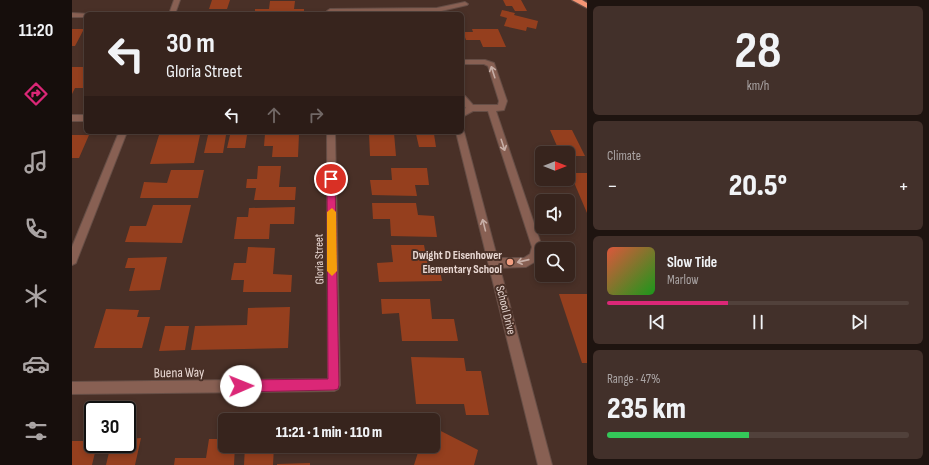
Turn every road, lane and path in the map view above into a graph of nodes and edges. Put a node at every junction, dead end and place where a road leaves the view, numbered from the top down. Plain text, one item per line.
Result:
1 (177, 0) edge
2 (576, 0) edge
3 (465, 4) dead end
4 (587, 6) edge
5 (330, 10) edge
6 (173, 12) edge
7 (72, 15) edge
8 (84, 15) edge
9 (464, 62) edge
10 (464, 100) edge
11 (471, 108) junction
12 (491, 108) junction
13 (464, 113) edge
14 (72, 118) edge
15 (84, 118) edge
16 (122, 134) edge
17 (331, 134) edge
18 (461, 134) edge
19 (72, 260) edge
20 (494, 263) junction
21 (334, 385) joint
22 (72, 388) edge
23 (545, 465) edge

1 - 6 street
2 - 4 highway
3 - 5 street
7 - 8 street
12 -> 9 street
10 - 11 street
11 - 12 street
11 - 13 street
12 -> 20 street
14 - 15 street
16 - 19 street
17 - 21 street, Gloria Street
20 -> 18 street, School Drive
20 - 23 street, School Drive
21 - 22 street, Buena Way

